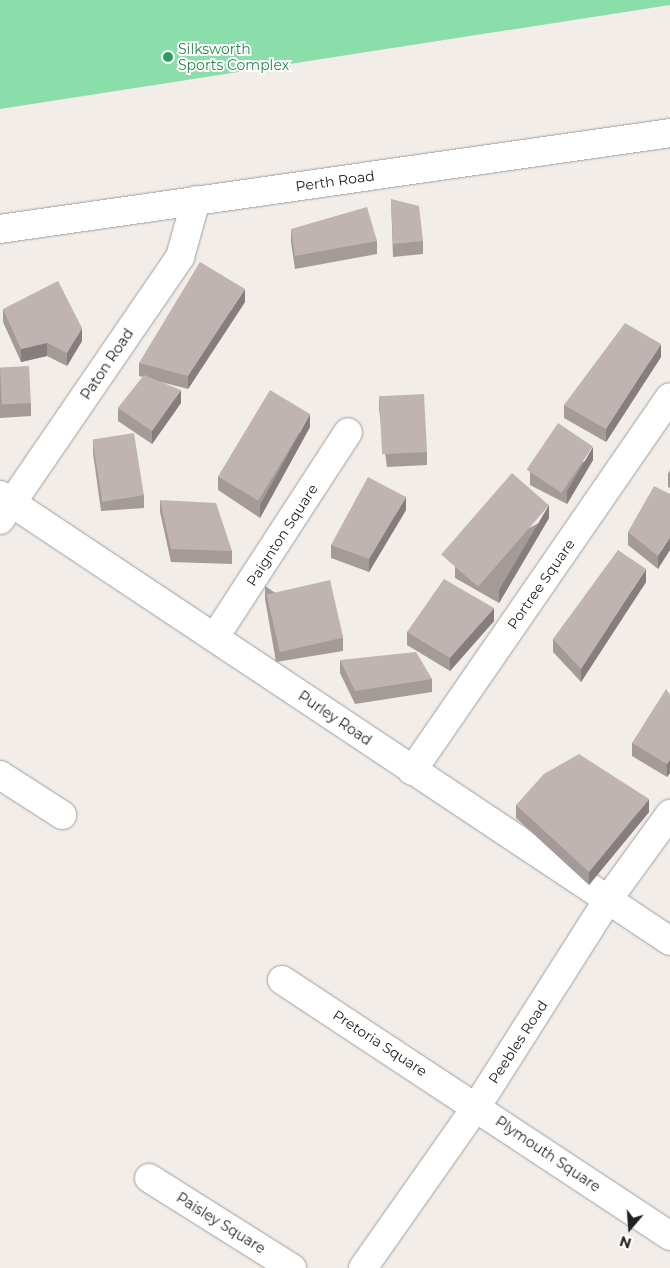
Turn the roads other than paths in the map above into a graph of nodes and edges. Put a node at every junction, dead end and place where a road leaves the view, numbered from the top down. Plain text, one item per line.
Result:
1 (670, 133) edge
2 (196, 200) junction
3 (0, 229) edge
4 (670, 397) edge
5 (348, 432) dead end
6 (4, 506) edge
7 (215, 637) junction
8 (412, 771) junction
9 (0, 775) edge
10 (670, 814) edge
11 (62, 815) dead end
12 (609, 898) junction
13 (670, 941) edge
14 (282, 980) dead end
15 (477, 1106) junction
16 (149, 1178) dead end
17 (670, 1236) edge
18 (292, 1268) edge
19 (363, 1268) edge

1 - 2 street, Perth Road
2 - 3 street, Perth Road
2 - 6 street, Paton Road
4 - 8 street, Portree Square
5 - 7 street, Paignton Square
6 - 7 street, Purley Road
7 - 8 street, Purley Road
8 - 12 street, Purley Road
9 - 11 street
10 - 12 street, Peebles Road
12 - 13 street, Purley Road
12 - 15 street, Peebles Road
14 - 15 street, Pretoria Square
15 - 17 street, Plymouth Square
15 - 19 street, Peebles Road
16 - 18 street, Paisley Square

